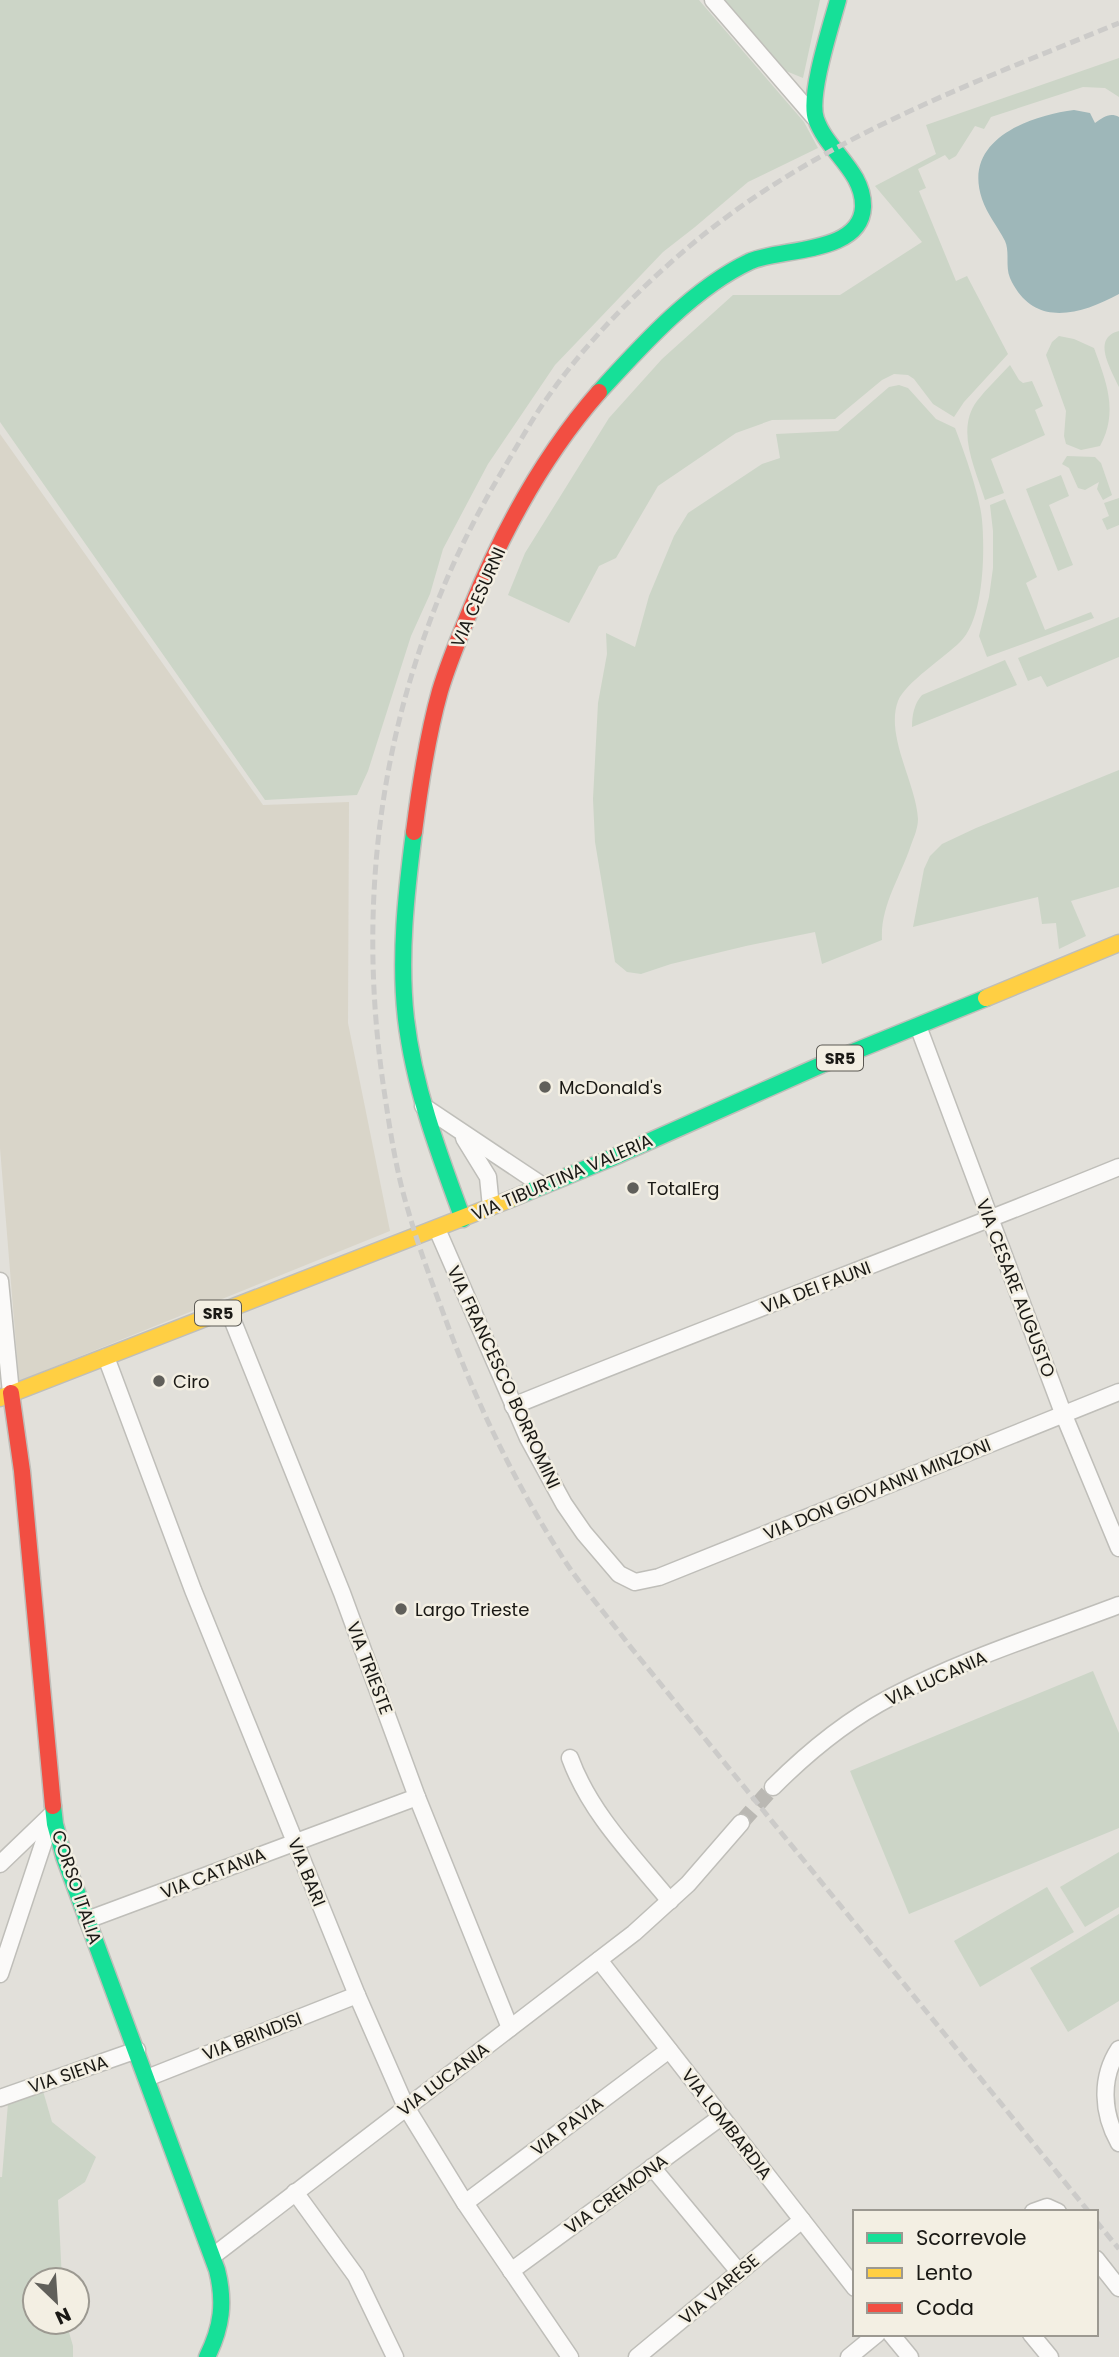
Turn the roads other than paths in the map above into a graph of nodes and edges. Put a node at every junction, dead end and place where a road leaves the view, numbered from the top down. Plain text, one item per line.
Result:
1 (713, 0) edge
2 (838, 0) edge
3 (814, 117) junction
4 (1119, 943) edge
5 (918, 1026) junction
6 (423, 1106) junction
7 (459, 1130) junction
8 (1119, 1167) edge
9 (543, 1186) junction
10 (491, 1207) junction
11 (463, 1219) junction
12 (991, 1220) junction
13 (437, 1229) junction
14 (0, 1281) edge
15 (228, 1309) junction
16 (106, 1357) junction
17 (1119, 1392) edge
18 (6, 1395) edge
19 (513, 1406) junction
20 (1063, 1413) junction
21 (1119, 1548) edge
22 (635, 1582) joint
23 (1119, 1605) edge
24 (570, 1758) dead end
25 (773, 1787) tunnel mouth
26 (417, 1797) junction
27 (53, 1813) junction
28 (741, 1822) tunnel mouth
29 (295, 1842) junction
30 (0, 1864) edge
31 (670, 1901) junction
32 (88, 1920) junction
33 (599, 1960) junction
34 (0, 1975) edge
35 (358, 1995) junction
36 (510, 2028) junction
37 (1119, 2049) edge
38 (137, 2050) junction
39 (669, 2050) junction
40 (147, 2078) junction
41 (0, 2098) edge
42 (406, 2107) junction
43 (721, 2116) junction
44 (1119, 2143) edge
45 (653, 2167) junction
46 (295, 2192) junction
47 (465, 2203) junction
48 (802, 2220) junction
49 (213, 2256) junction
50 (1098, 2262) edge
51 (511, 2272) junction
52 (739, 2272) junction
53 (853, 2285) edge
54 (1119, 2288) edge
55 (875, 2336) edge
56 (893, 2336) edge
57 (1033, 2336) edge
58 (207, 2357) edge
59 (396, 2357) edge
60 (570, 2357) edge
61 (637, 2357) edge
62 (849, 2357) edge
63 (910, 2357) edge
64 (1050, 2357) edge

1 - 3 street
2 - 3 street
3 - 6 street, VIA CESURNI
4 - 5 street, VIA TIBURTINA VALERIA / SR5
5 - 9 street, VIA TIBURTINA VALERIA / SR5
5 - 12 street, VIA CESARE AUGUSTO
6 - 7 street
6 - 11 street, VIA CESURNI
7 - 9 street
7 - 10 street
8 - 12 street, VIA DEI FAUNI
9 - 10 street, VIA TIBURTINA VALERIA / SR5
10 - 11 street, VIA TIBURTINA VALERIA / SR5
11 - 13 street, VIA TIBURTINA VALERIA / SR5
12 - 19 street, VIA DEI FAUNI
12 - 20 street, VIA CESARE AUGUSTO
13 - 15 street, VIA TIBURTINA VALERIA / SR5
13 - 19 street, VIA FRANCESCO BORROMINI
14 - 18 street
15 - 16 street, VIA TIBURTINA VALERIA / SR5
15 - 26 street, VIA TRIESTE
16 - 18 street, VIA TIBURTINA VALERIA / SR5
16 - 29 street, VIA BARI
17 - 20 street, VIA DON GIOVANNI MINZONI
18 - 27 street, CORSO ITALIA
19 - 22 street, VIA FRANCESCO BORROMINI
20 - 21 street, VIA CESARE AUGUSTO
20 - 22 street, VIA DON GIOVANNI MINZONI
23 - 25 street, VIA LUCANIA
24 - 31 street
26 - 29 street, VIA CATANIA
26 - 36 street, VIA TRIESTE
27 - 30 street
27 - 32 street, CORSO ITALIA
27 - 34 street
28 - 31 street, VIA LUCANIA
29 - 32 street, VIA CATANIA
29 - 35 street, VIA BARI
31 - 33 street, VIA LUCANIA
32 - 38 street, CORSO ITALIA
33 - 36 street, VIA LUCANIA
33 - 39 street, VIA LOMBARDIA
35 - 40 street, VIA BRINDISI
35 - 42 street, VIA BARI
36 - 42 street, VIA LUCANIA
37 - 44 street
38 - 40 street, CORSO ITALIA
38 - 41 street, VIA SIENA
39 - 43 street, VIA LOMBARDIA
39 - 47 street, VIA PAVIA
40 - 49 street, CORSO ITALIA
42 - 46 street, VIA LUCANIA
42 - 47 street, VIA BARI
43 - 45 street, VIA CREMONA
43 - 48 street, VIA LOMBARDIA
45 - 51 street, VIA CREMONA
45 - 52 street
46 - 49 street, VIA LUCANIA
46 - 59 street
47 - 51 street, VIA BARI
48 - 52 street, VIA VARESE
48 - 53 street, VIA LOMBARDIA
49 - 58 street, CORSO ITALIA
50 - 54 street
51 - 60 street, VIA BARI
52 - 61 street, VIA VARESE
55 - 62 street
56 - 63 street
57 - 64 street

